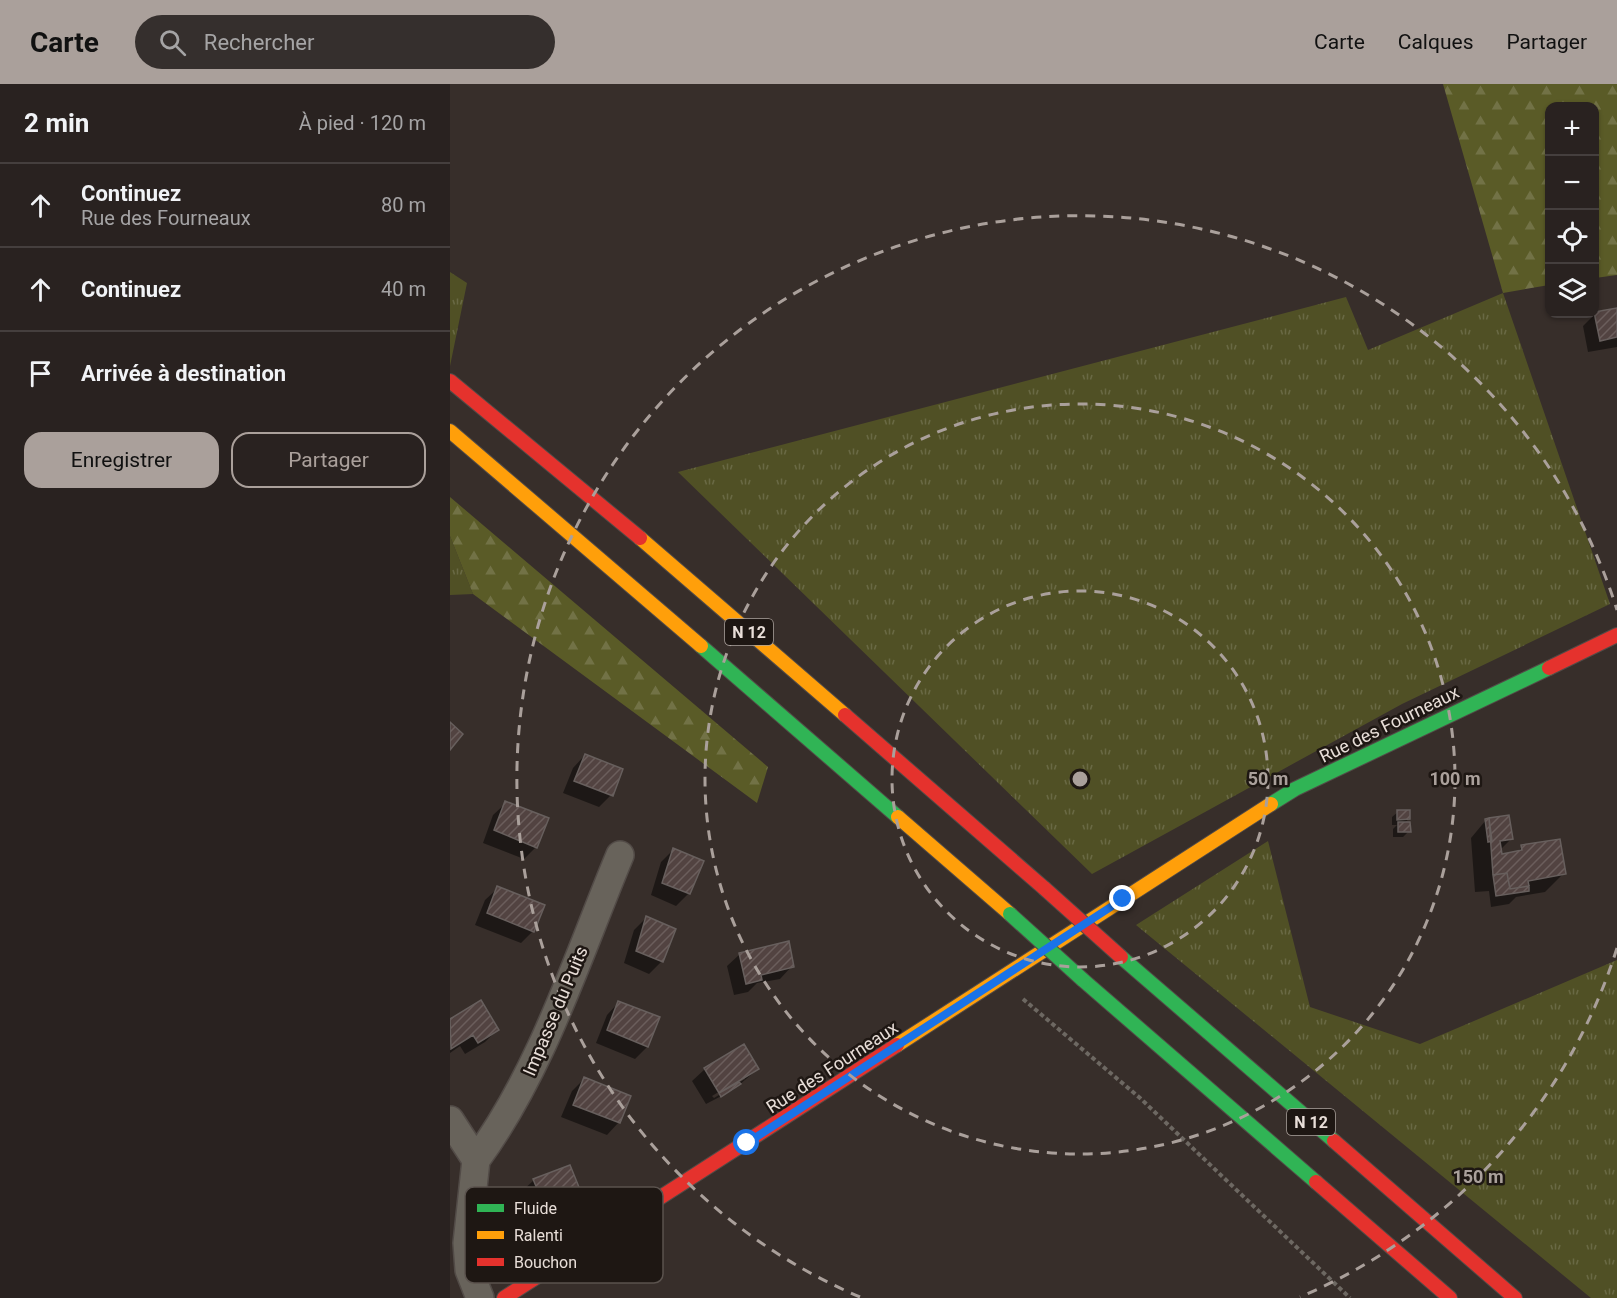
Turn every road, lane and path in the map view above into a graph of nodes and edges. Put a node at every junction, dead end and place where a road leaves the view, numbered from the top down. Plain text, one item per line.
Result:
1 (450, 381) edge
2 (450, 432) edge
3 (1617, 635) edge
4 (620, 855) dead end
5 (997, 983) junction
6 (450, 1120) edge
7 (476, 1160) junction
8 (473, 1187) edge
9 (663, 1196) edge
10 (475, 1283) edge
11 (527, 1283) edge
12 (480, 1298) edge
13 (504, 1298) edge
14 (1350, 1298) edge
15 (1450, 1298) edge
16 (1515, 1298) edge

1 - 16 main road, N 12, bridge
2 - 15 main road, N 12, bridge
3 - 5 main road, Rue des Fourneaux
4 - 7 street, Impasse du Puits
5 - 9 main road, Rue des Fourneaux
5 - 14 path
6 - 7 street
7 - 8 street
10 - 12 street
11 - 13 main road, Rue des Fourneaux

